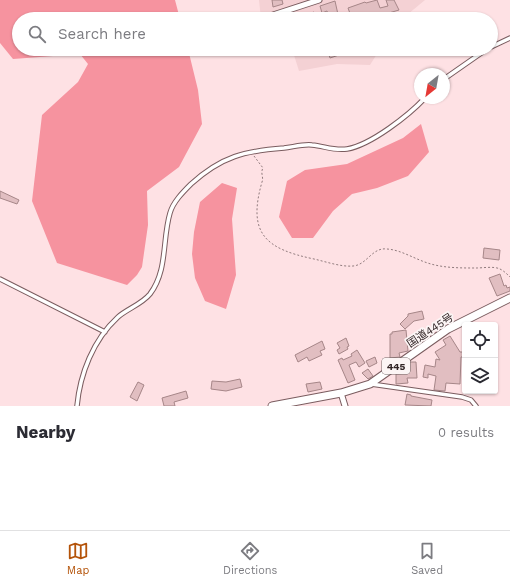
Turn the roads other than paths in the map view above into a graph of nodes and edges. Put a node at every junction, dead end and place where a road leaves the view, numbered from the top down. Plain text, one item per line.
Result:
1 (318, 0) edge
2 (282, 12) edge
3 (510, 38) edge
4 (498, 44) edge
5 (477, 56) edge
6 (450, 75) edge
7 (419, 104) edge
8 (0, 279) edge
9 (510, 298) edge
10 (105, 332) junction
11 (370, 384) junction
12 (341, 393) junction
13 (77, 406) edge
14 (272, 406) edge
15 (345, 406) edge
16 (476, 406) edge

1 - 2 street
3 - 4 street
5 - 6 street
7 - 10 street
8 - 10 street
9 - 11 highway, 国道445号 / 445
10 - 13 street
11 - 12 highway, 国道445号 / 445
11 - 16 street
12 - 14 highway, 国道445号 / 445
12 - 15 street

